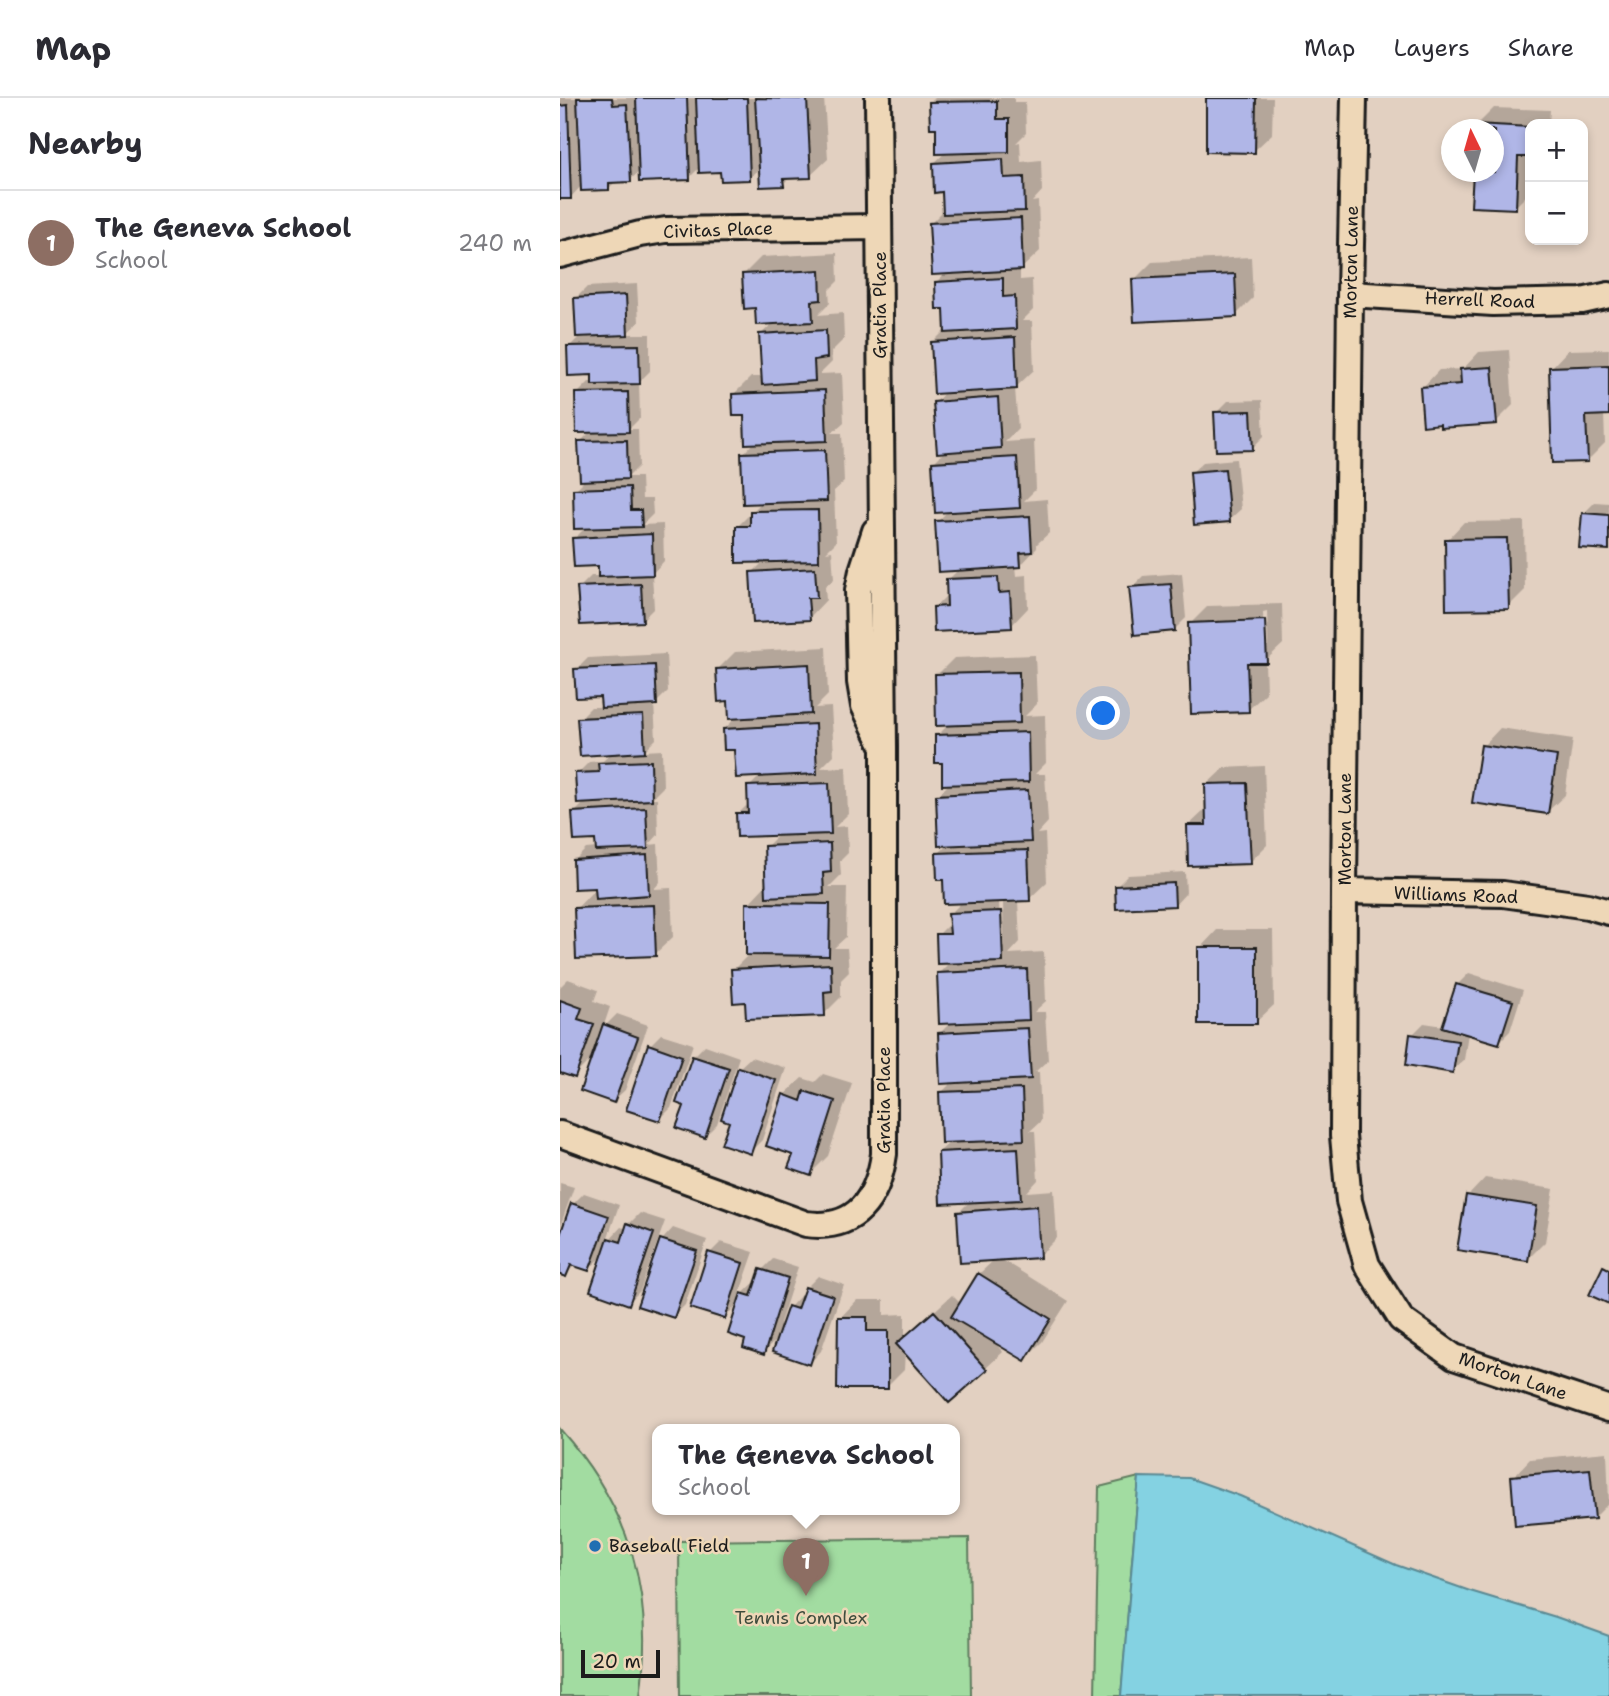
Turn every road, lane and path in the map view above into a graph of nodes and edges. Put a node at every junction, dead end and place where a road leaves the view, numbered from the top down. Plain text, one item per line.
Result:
1 (878, 98) edge
2 (1354, 98) edge
3 (879, 226) junction
4 (560, 255) edge
5 (1350, 294) junction
6 (1609, 295) edge
7 (1344, 891) junction
8 (1609, 912) edge
9 (560, 1134) edge
10 (1609, 1409) edge

1 - 3 street, Gratia Place
2 - 5 street, Morton Lane
3 - 4 street, Civitas Place
3 - 9 street, Gratia Place
5 - 6 street, Herrell Road
5 - 7 street, Morton Lane
7 - 8 street, Williams Road
7 - 10 street, Morton Lane

